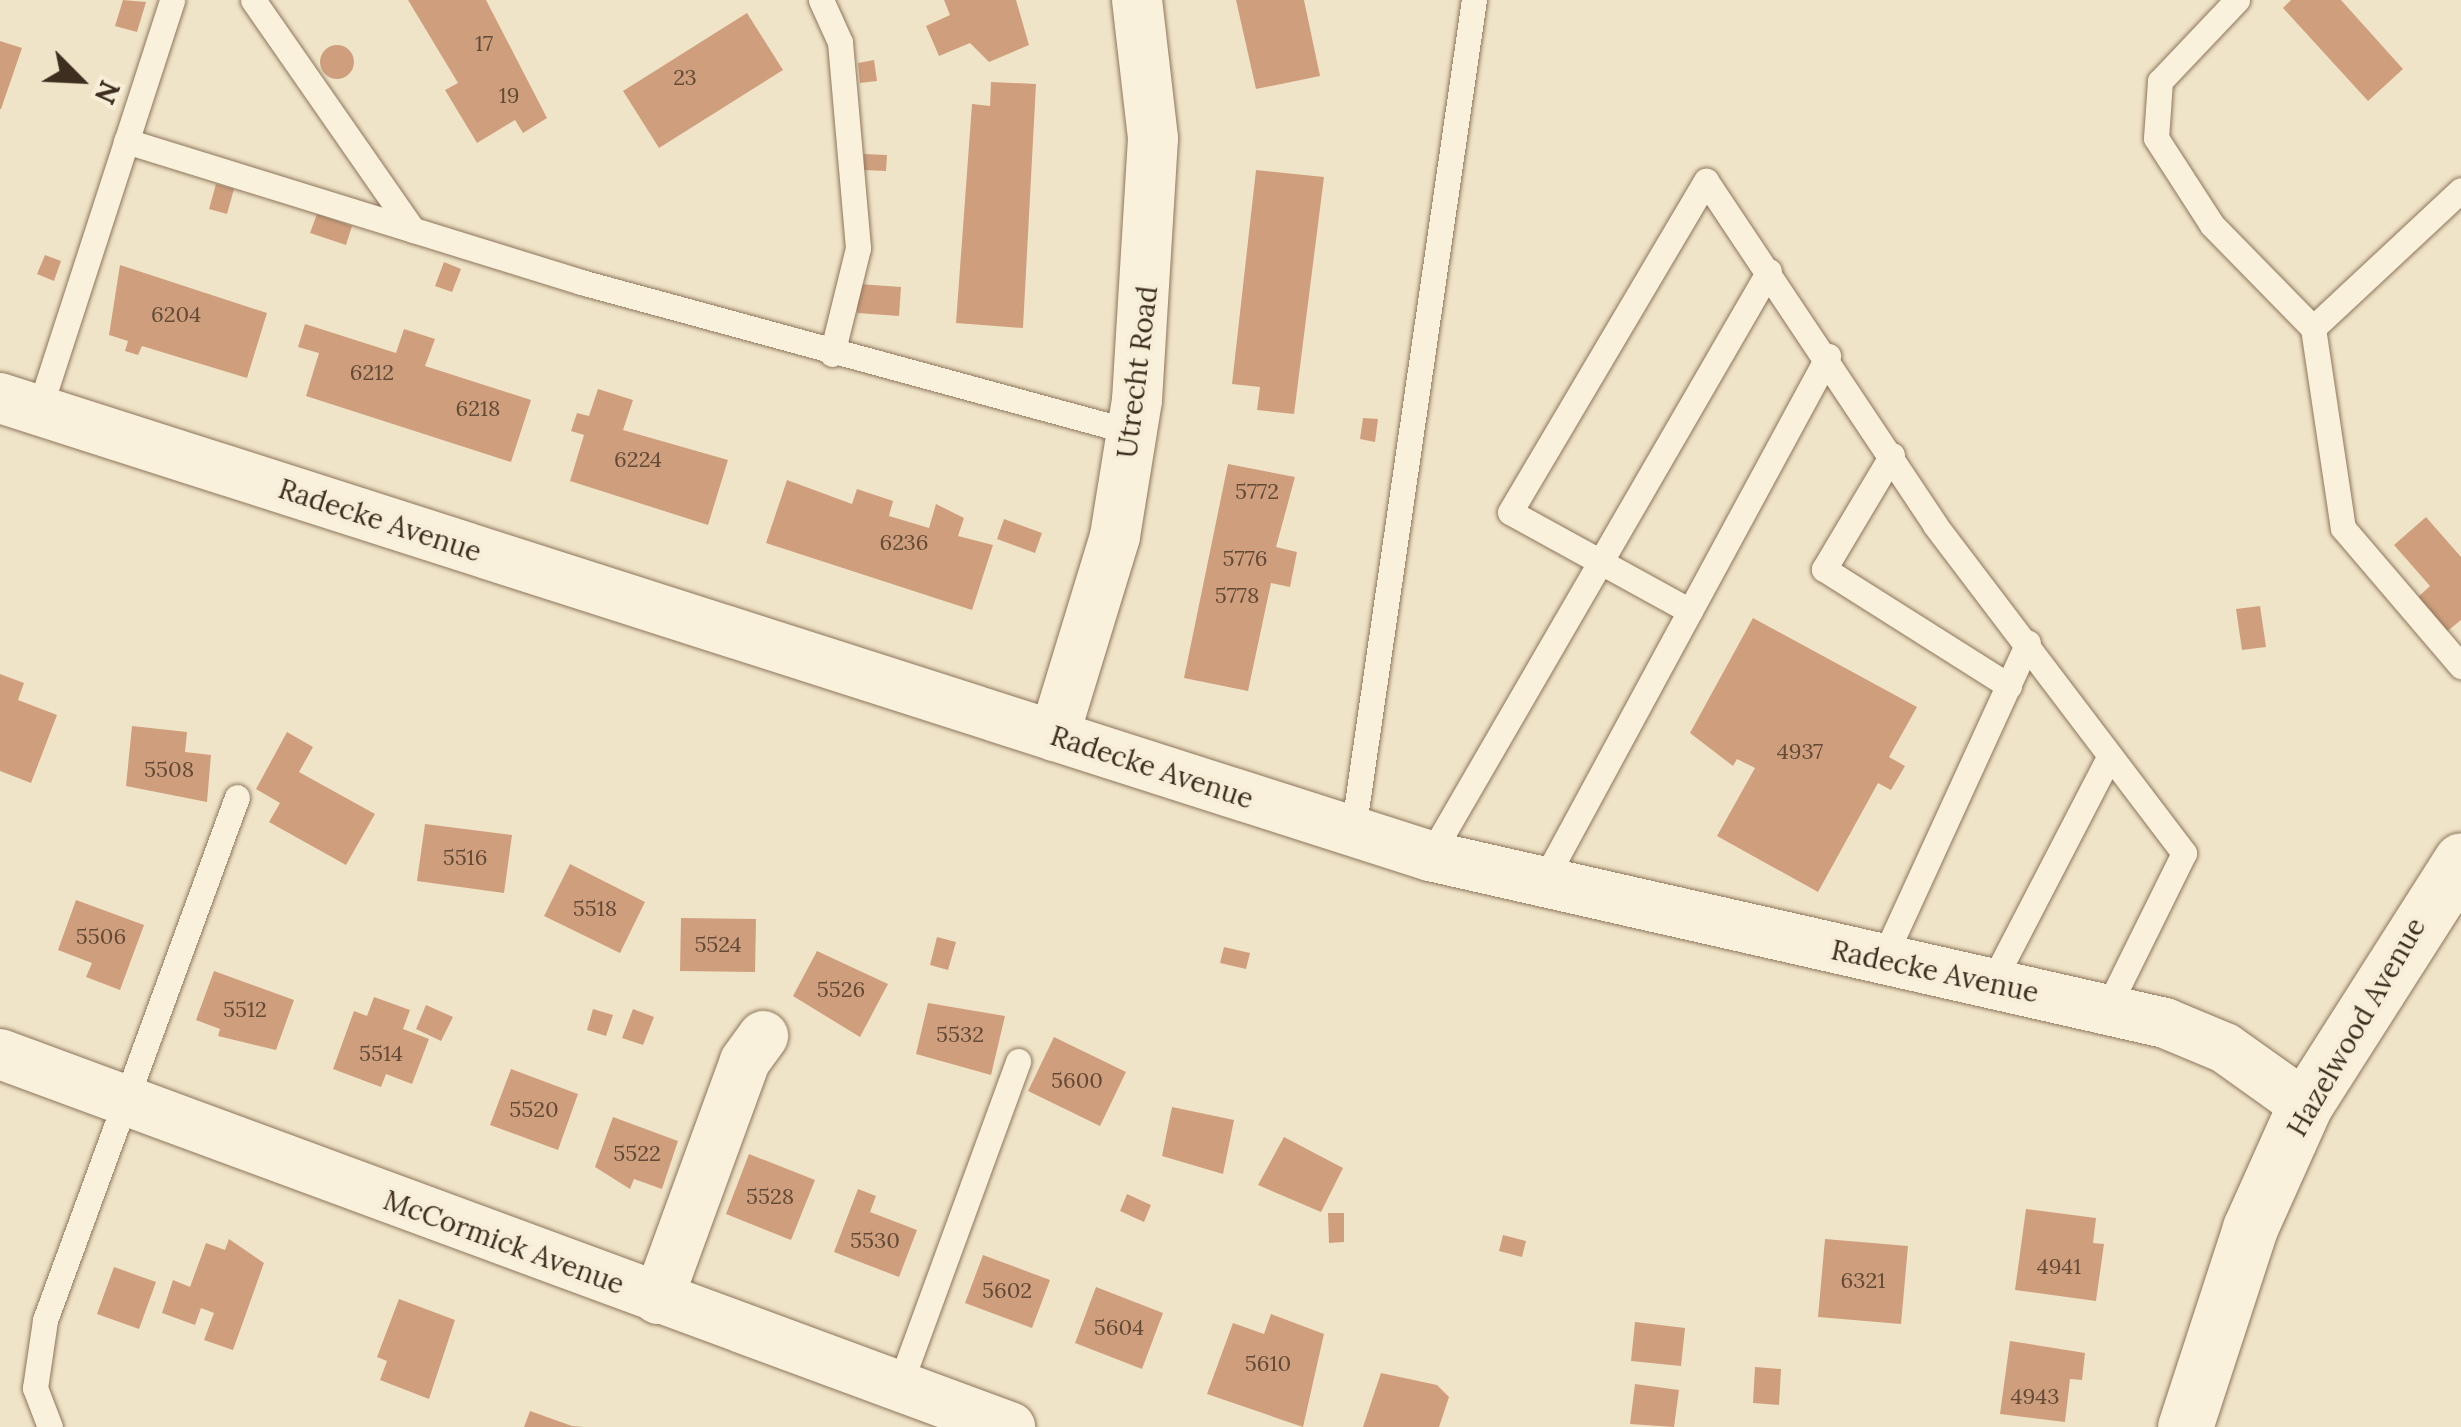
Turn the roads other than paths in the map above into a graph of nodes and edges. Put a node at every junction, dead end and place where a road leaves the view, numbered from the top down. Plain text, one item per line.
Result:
1 (172, 0) edge
2 (254, 0) edge
3 (822, 0) edge
4 (1136, 0) edge
5 (1474, 0) edge
6 (2237, 0) edge
7 (126, 141) junction
8 (2461, 190) edge
9 (412, 230) junction
10 (1769, 271) junction
11 (2313, 328) junction
12 (832, 354) junction
13 (1828, 356) junction
14 (19, 404) edge
15 (1132, 432) junction
16 (1892, 455) junction
17 (1602, 560) junction
18 (1690, 611) junction
19 (2028, 643) junction
20 (2461, 666) edge
21 (2009, 686) junction
22 (1054, 736) junction
23 (2109, 757) junction
24 (237, 797) dead end
25 (1353, 831) junction
26 (1430, 856) junction
27 (2461, 860) edge
28 (1541, 886) junction
29 (1883, 959) junction
30 (1991, 985) junction
31 (2108, 1010) junction
32 (763, 1036) dead end
33 (0, 1054) edge
34 (1018, 1061) dead end
35 (120, 1101) junction
36 (2305, 1105) junction
37 (658, 1299) junction
38 (900, 1384) junction
39 (50, 1427) edge
40 (1010, 1427) edge
41 (2185, 1427) edge

1 - 7 lane
2 - 9 lane
3 - 12 lane
4 - 15 street, Utrecht Road
5 - 25 lane
6 - 11 lane
7 - 9 lane
7 - 14 lane
8 - 11 lane
9 - 12 lane
10 - 13 lane
10 - 17 lane
10 - 17 lane
11 - 20 lane
12 - 15 lane
13 - 16 lane
13 - 18 lane
14 - 22 street, Radecke Avenue
15 - 22 street, Utrecht Road
16 - 19 lane
16 - 21 lane
17 - 18 lane
17 - 26 lane
18 - 28 lane
19 - 21 lane
19 - 23 lane
21 - 29 lane
22 - 25 street, Radecke Avenue
23 - 30 lane
23 - 31 lane
24 - 35 lane
25 - 26 street, Radecke Avenue
26 - 28 street, Radecke Avenue
27 - 36 street, Hazelwood Avenue
28 - 29 street, Radecke Avenue
29 - 30 street, Radecke Avenue
30 - 31 street, Radecke Avenue
31 - 36 street, Radecke Avenue
32 - 37 street
33 - 35 street, McCormick Avenue
34 - 38 lane
35 - 37 street, McCormick Avenue
35 - 39 lane
36 - 41 street, Hazelwood Avenue
37 - 38 street, McCormick Avenue
38 - 40 street, McCormick Avenue

